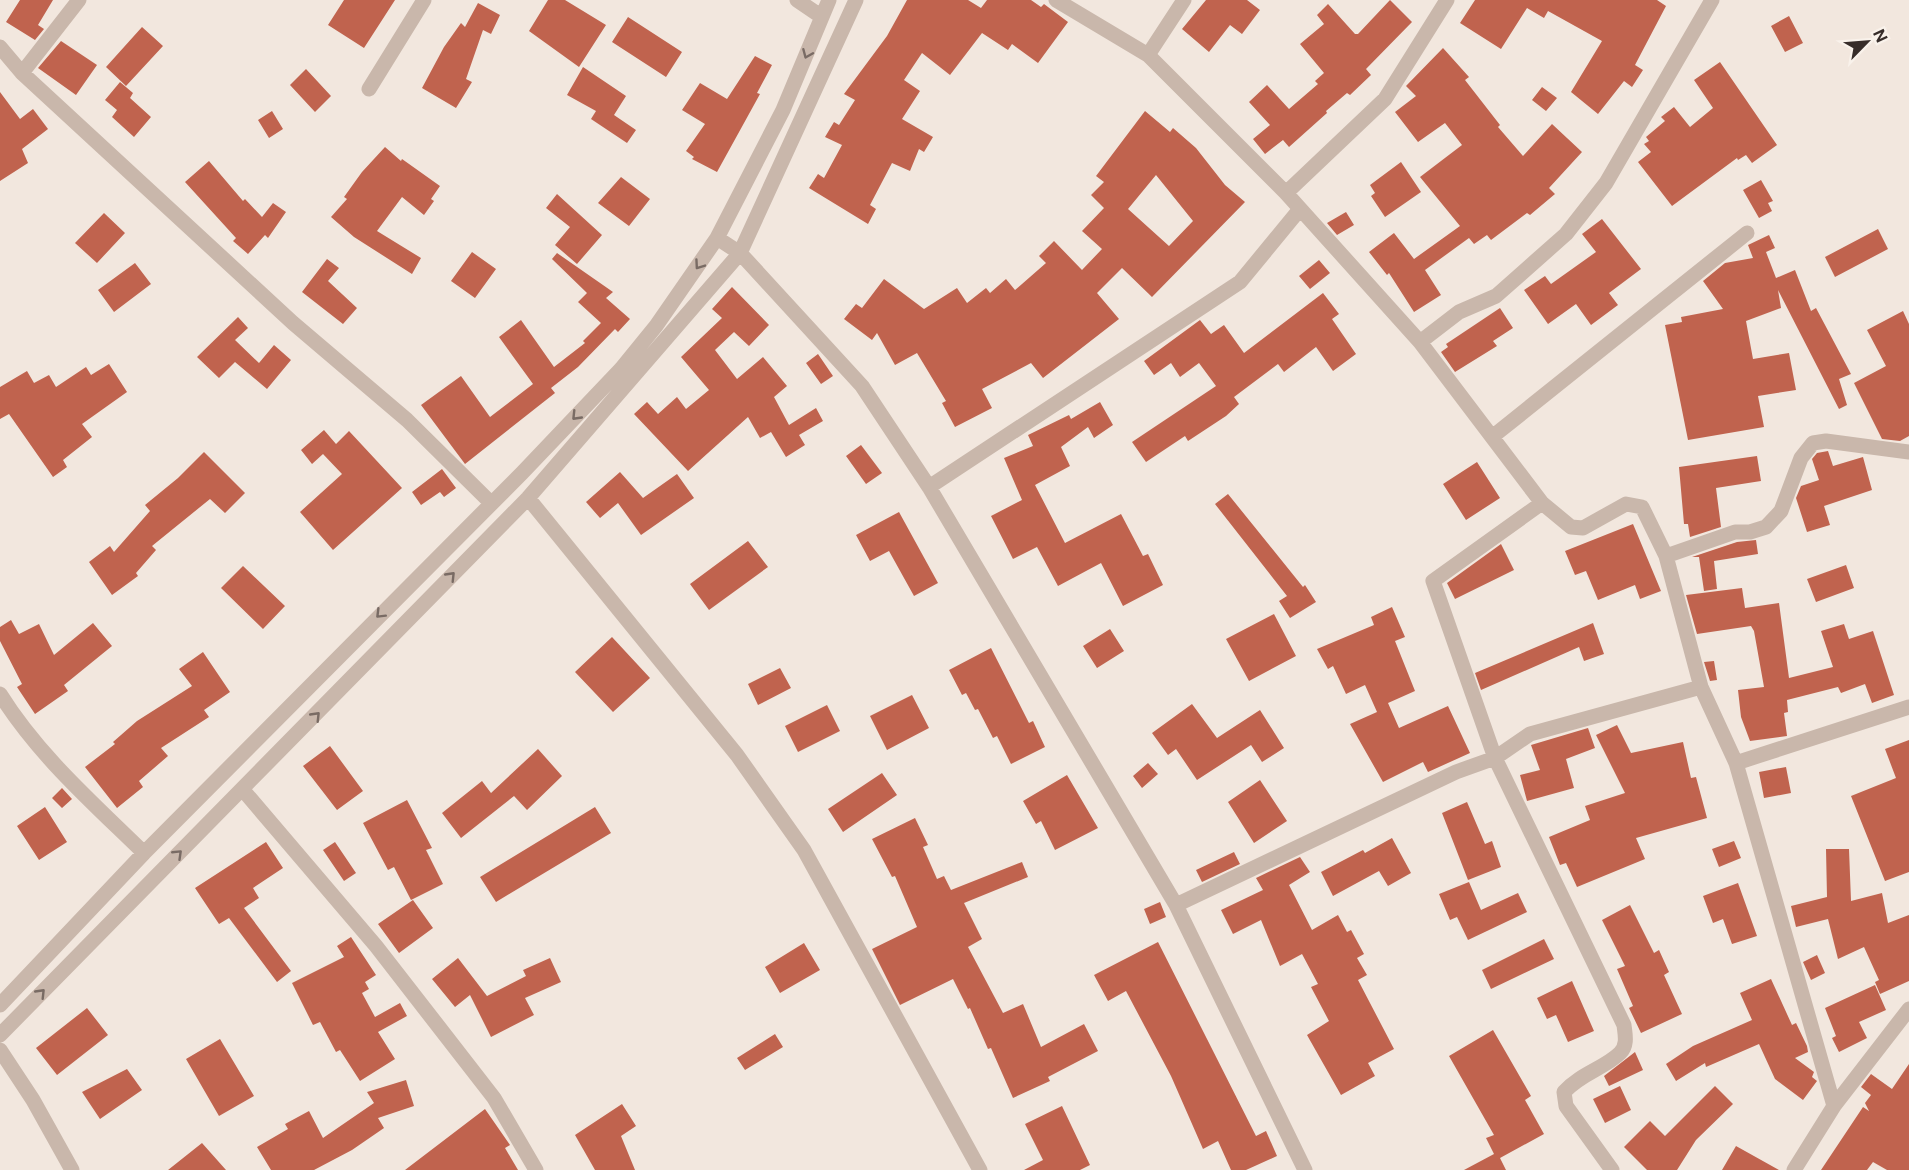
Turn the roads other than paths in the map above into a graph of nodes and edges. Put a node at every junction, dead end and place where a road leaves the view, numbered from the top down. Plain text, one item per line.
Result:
1 (80, 0) edge
2 (424, 0) edge
3 (796, 0) edge
4 (829, 0) edge
5 (856, 0) edge
6 (1056, 0) edge
7 (1184, 0) edge
8 (1448, 0) edge
9 (1712, 0) edge
10 (822, 17) junction
11 (0, 47) edge
12 (1148, 55) junction
13 (22, 74) junction
14 (369, 89) dead end
15 (1286, 193) junction
16 (1300, 209) junction
17 (1747, 232) dead end
18 (717, 238) junction
19 (740, 254) junction
20 (1420, 342) junction
21 (1492, 436) junction
22 (1909, 452) edge
23 (929, 487) junction
24 (528, 498) junction
25 (491, 503) junction
26 (1542, 503) junction
27 (1666, 556) junction
28 (1701, 687) junction
29 (2, 699) edge
30 (1909, 707) edge
31 (1495, 758) junction
32 (1736, 763) junction
33 (243, 790) junction
34 (144, 853) junction
35 (1176, 905) junction
36 (0, 1005) edge
37 (1909, 1009) edge
38 (0, 1035) edge
39 (0, 1050) edge
40 (1834, 1106) junction
41 (72, 1170) edge
42 (536, 1170) edge
43 (980, 1170) edge
44 (1305, 1170) edge
45 (1612, 1170) edge
46 (1794, 1170) edge

1 - 13 street
2 - 14 street
3 - 10 street
4 - 10 street
5 - 19 street
6 - 12 street
7 - 12 street
8 - 15 street
9 - 20 street
10 -> 18 street
11 - 13 street
12 - 15 street
13 - 25 street
15 - 16 street
16 - 20 street
16 - 23 street
17 - 21 street
18 - 19 street
18 -> 25 street
19 - 23 street
19 - 24 street
20 - 21 street
21 - 26 street
22 - 27 street
23 - 35 street
33 -> 24 street
24 - 43 street
25 -> 34 street
26 - 27 street
26 - 31 street
27 - 28 street
28 - 31 street
28 - 32 street
29 - 34 street
30 - 32 street
31 - 35 street
31 - 45 street
32 - 40 street
38 -> 33 street
33 - 42 street
34 - 36 street
35 - 44 street
37 - 40 street
39 - 41 street
40 - 46 street

